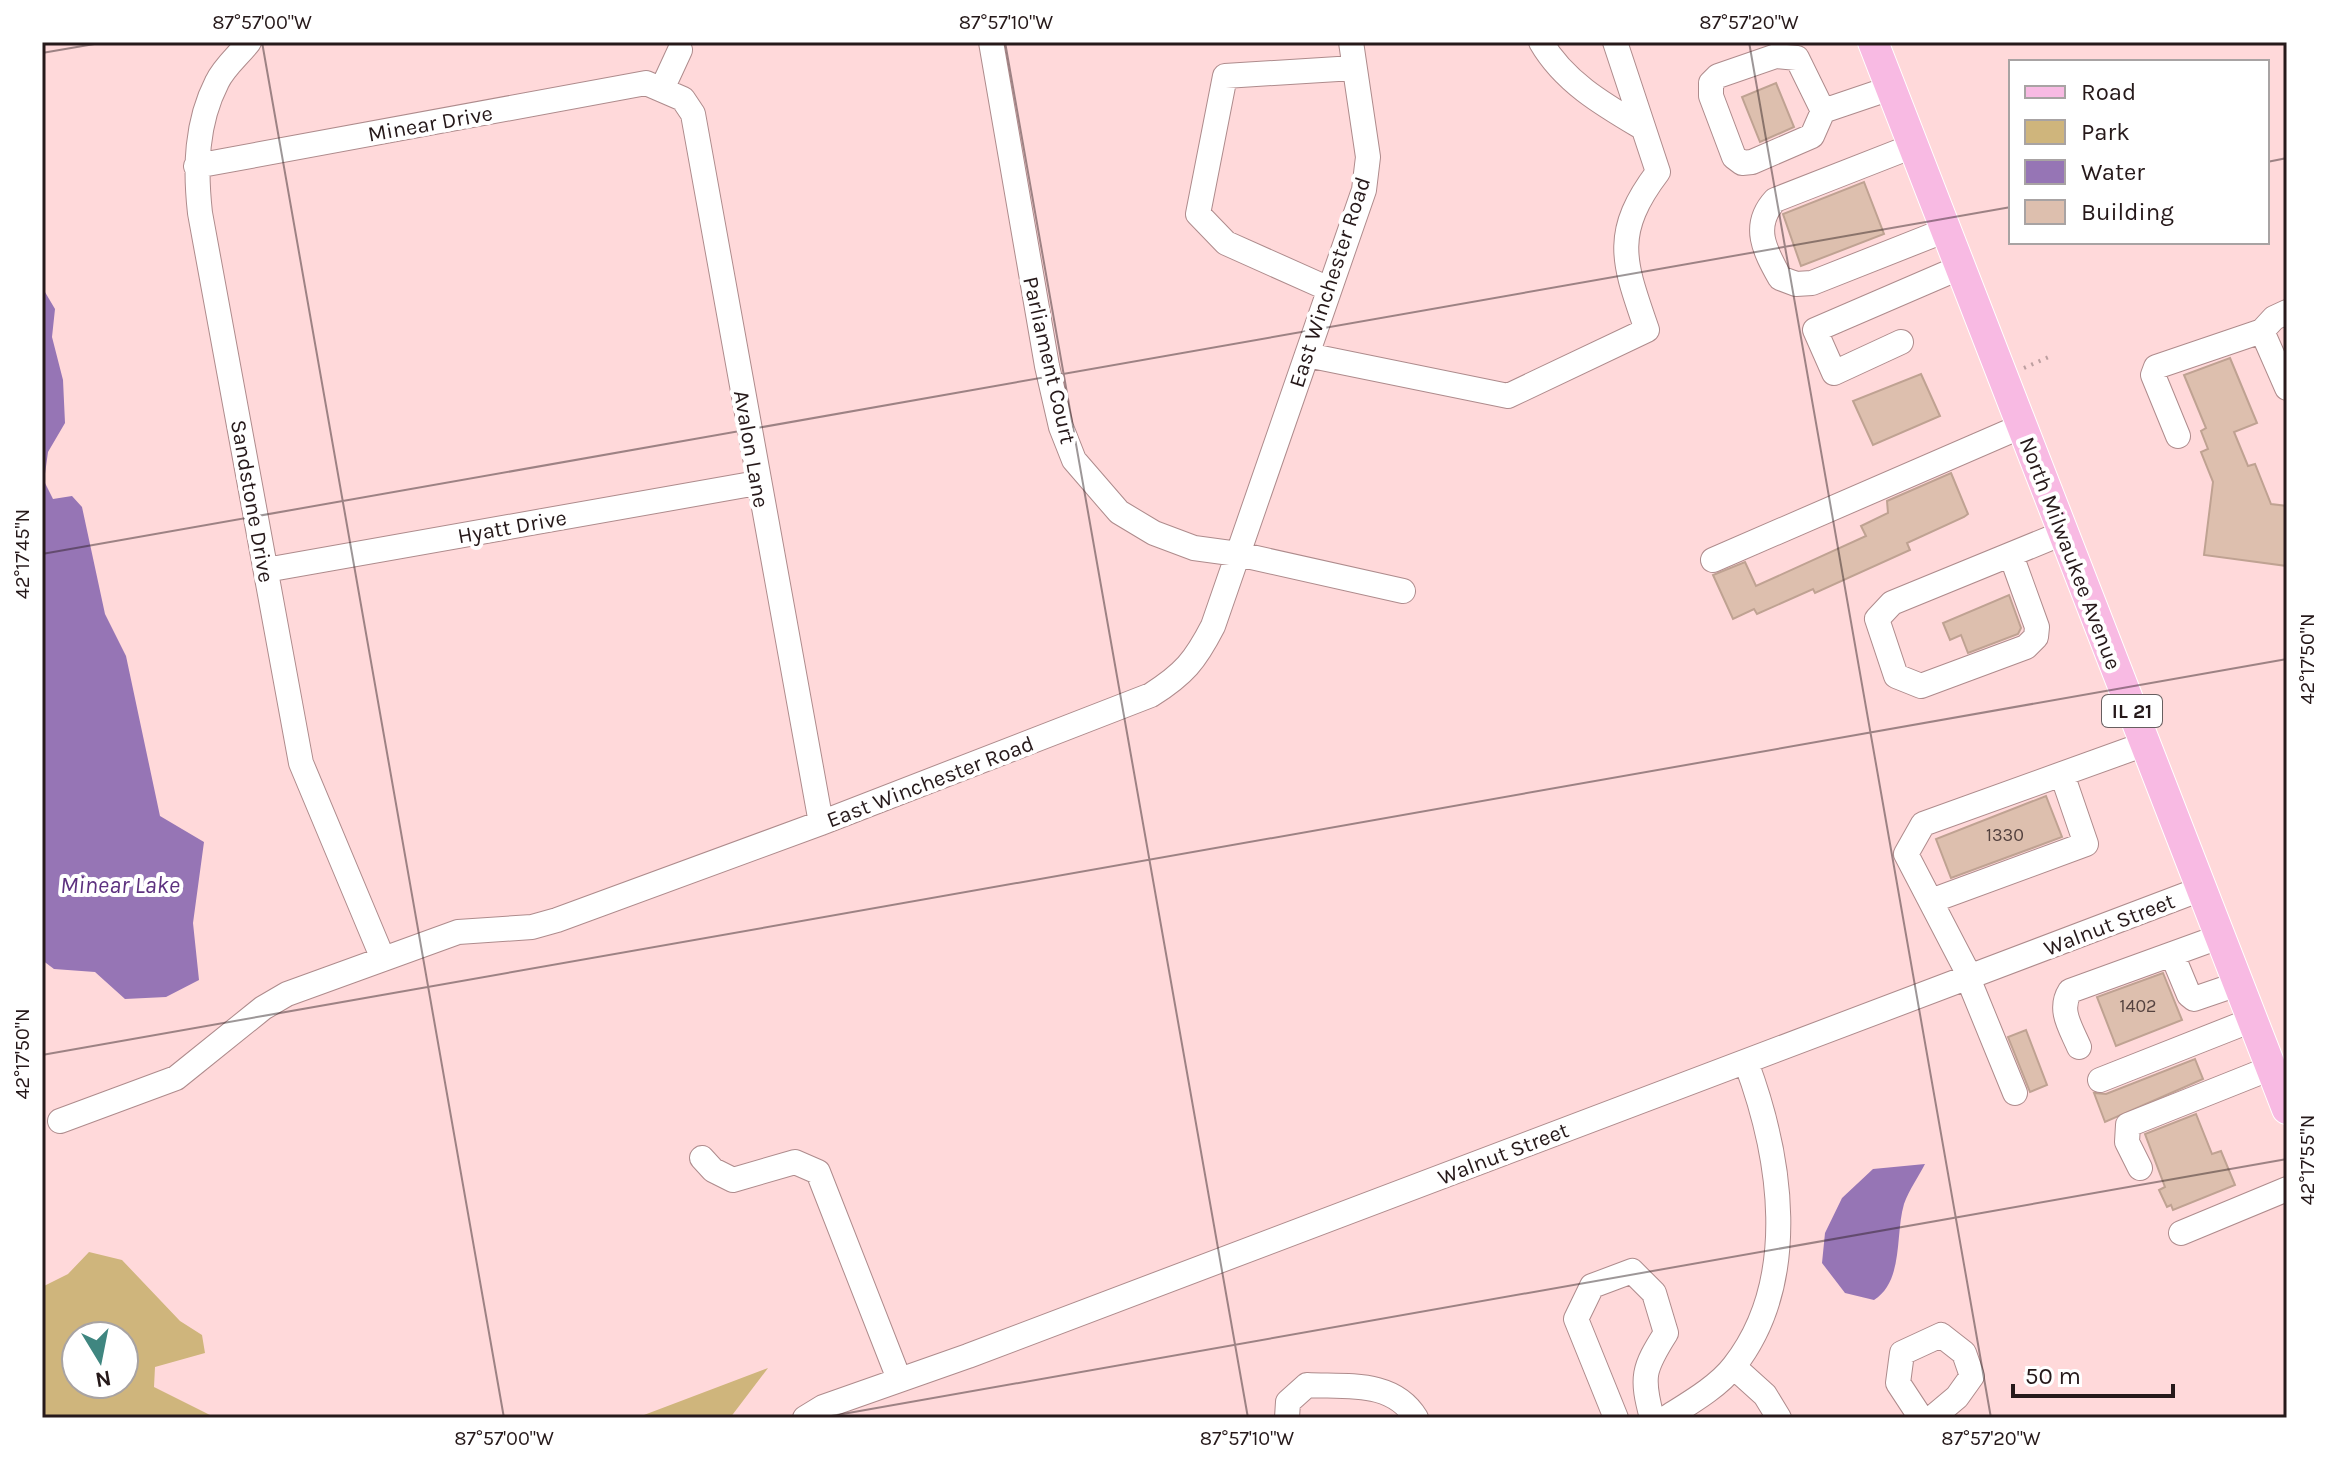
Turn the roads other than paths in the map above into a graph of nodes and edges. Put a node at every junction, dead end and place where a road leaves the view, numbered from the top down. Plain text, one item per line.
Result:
1 (249, 42) edge
2 (991, 42) edge
3 (1351, 42) edge
4 (1541, 42) edge
5 (1615, 42) edge
6 (1873, 42) edge
7 (680, 50) dead end
8 (1354, 68) junction
9 (1891, 88) junction
10 (662, 89) junction
11 (1823, 111) junction
12 (1643, 128) junction
13 (1913, 146) junction
14 (196, 166) junction
15 (1946, 230) junction
16 (1961, 267) junction
17 (1329, 289) junction
18 (2287, 312) edge
19 (2262, 331) junction
20 (1901, 342) dead end
21 (1307, 355) junction
22 (2287, 388) edge
23 (2022, 426) junction
24 (2178, 436) dead end
25 (757, 483) junction
26 (2063, 533) junction
27 (1238, 554) junction
28 (2011, 555) junction
29 (1713, 560) dead end
30 (266, 570) junction
31 (1403, 591) dead end
32 (2145, 744) junction
33 (2062, 774) junction
34 (821, 823) junction
35 (2201, 889) junction
36 (1931, 901) junction
37 (2219, 937) junction
38 (2172, 954) junction
39 (383, 959) junction
40 (1969, 977) junction
41 (2238, 984) junction
42 (2252, 1020) junction
43 (2079, 1047) dead end
44 (1746, 1062) junction
45 (2271, 1068) junction
46 (2100, 1080) dead end
47 (2015, 1093) dead end
48 (2287, 1109) edge
49 (60, 1121) dead end
50 (702, 1158) dead end
51 (2140, 1168) dead end
52 (2287, 1189) edge
53 (2181, 1233) dead end
54 (1734, 1367) junction
55 (899, 1379) junction
56 (805, 1418) edge
57 (1287, 1418) edge
58 (1416, 1418) edge
59 (1616, 1418) edge
60 (1652, 1418) edge
61 (1666, 1418) edge
62 (1779, 1418) edge
63 (1921, 1418) edge
64 (1932, 1418) edge

1 - 14 street, Sandstone Drive
2 - 27 street, Parliament Court
3 - 8 street, East Winchester Road
4 - 12 street
5 - 12 street
6 - 9 main road, North Milwaukee Avenue / IL 21
7 - 10 street
8 - 17 street, East Winchester Road
8 - 17 street
9 - 11 street
9 - 13 main road, North Milwaukee Avenue / IL 21
10 - 14 street, Minear Drive
10 - 25 street, Avalon Lane
11 - 11 street
12 - 21 street
13 - 15 main road, North Milwaukee Avenue / IL 21
13 - 15 street
14 - 30 street, Sandstone Drive
15 - 16 main road, North Milwaukee Avenue / IL 21
16 - 20 street
16 - 23 main road, North Milwaukee Avenue / IL 21
17 - 21 street, East Winchester Road
18 - 19 street
19 - 22 street
19 - 24 street
21 - 27 street, East Winchester Road
23 - 26 main road, North Milwaukee Avenue / IL 21
23 - 29 street
25 - 30 street, Hyatt Drive
25 - 34 street, Avalon Lane
26 - 28 street
26 - 32 main road, North Milwaukee Avenue / IL 21
27 - 31 street, Parliament Court
27 - 34 street, East Winchester Road
28 - 28 street
30 - 39 street, Sandstone Drive
32 - 33 street
32 - 35 main road, North Milwaukee Avenue / IL 21
33 - 36 street
33 - 36 street
34 - 39 street, East Winchester Road
35 - 37 main road, North Milwaukee Avenue / IL 21
35 - 40 street, Walnut Street
36 - 40 street
37 - 38 street
37 - 41 main road, North Milwaukee Avenue / IL 21
38 - 41 street
38 - 43 street
39 - 49 street, East Winchester Road
40 - 44 street, Walnut Street
40 - 47 street
41 - 42 main road, North Milwaukee Avenue / IL 21
42 - 45 main road, North Milwaukee Avenue / IL 21
42 - 46 street
44 - 54 street
44 - 55 street, Walnut Street
45 - 48 main road, North Milwaukee Avenue / IL 21
45 - 51 street
50 - 55 street
52 - 53 street
54 - 61 street
54 - 62 street
55 - 56 street, Walnut Street
57 - 58 street
59 - 60 street
63 - 64 street

